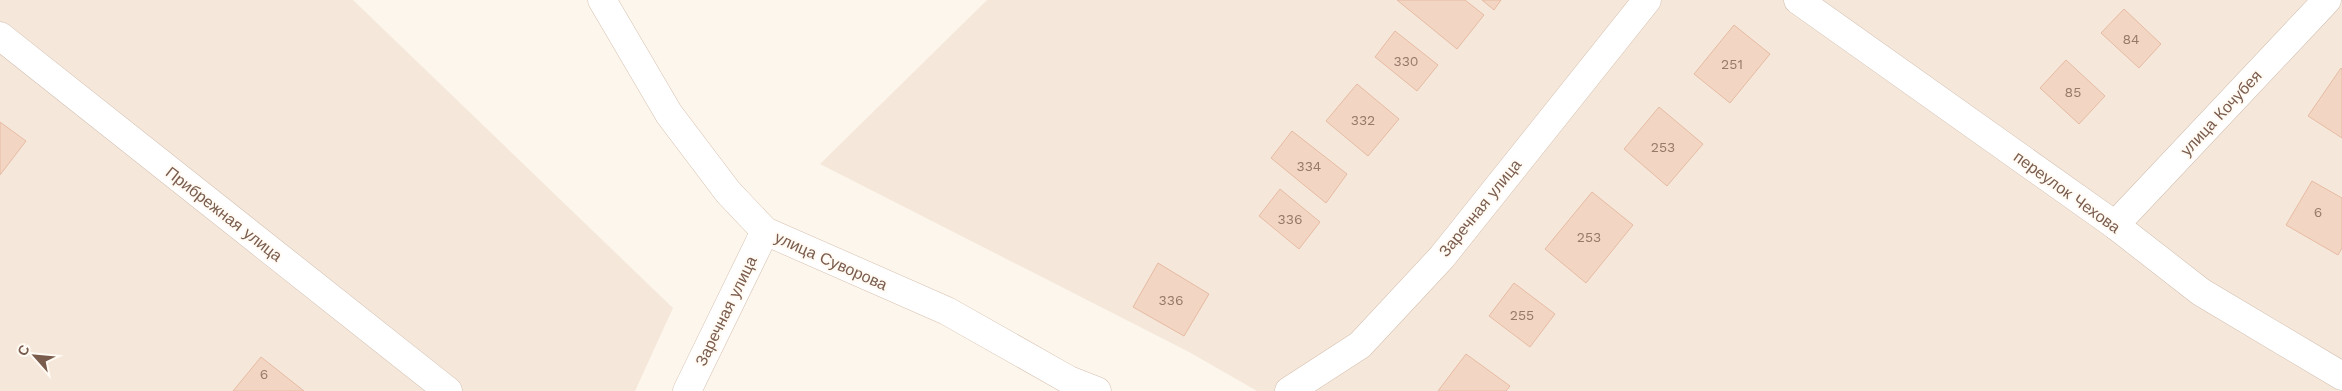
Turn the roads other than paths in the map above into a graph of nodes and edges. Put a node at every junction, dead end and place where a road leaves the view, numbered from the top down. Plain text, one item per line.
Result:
1 (602, 0) edge
2 (1647, 0) edge
3 (1798, 0) edge
4 (2327, 0) edge
5 (0, 36) edge
6 (2115, 225) junction
7 (765, 231) junction
8 (2342, 376) edge
9 (448, 391) edge
10 (687, 391) edge
11 (1097, 391) edge
12 (1288, 391) edge

1 - 7 street, улица Суворова
2 - 12 street, Заречная улица
3 - 6 street, переулок Чехова
4 - 6 street, улица Кочубея
5 - 9 street, Прибрежная улица
6 - 8 street, переулок Чехова
7 - 10 street, Заречная улица
7 - 11 street, улица Суворова

